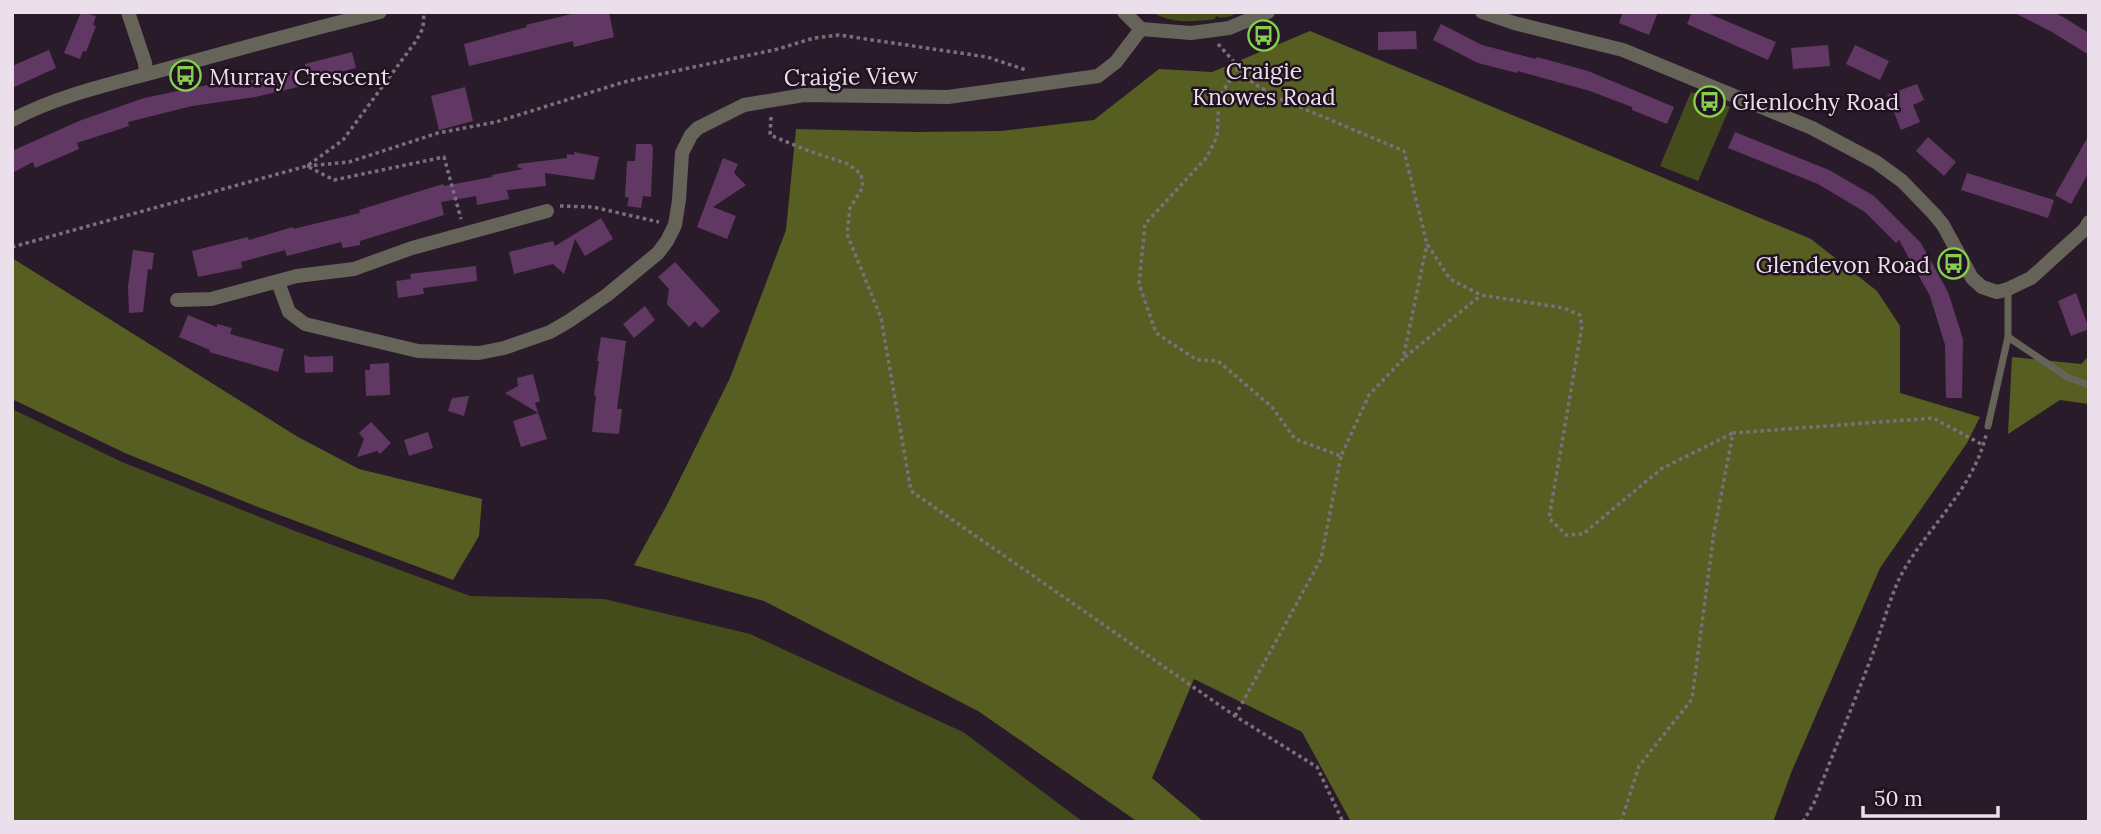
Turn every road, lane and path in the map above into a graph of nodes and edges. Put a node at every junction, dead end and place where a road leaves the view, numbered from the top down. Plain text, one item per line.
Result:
1 (128, 12) edge
2 (380, 12) edge
3 (424, 12) edge
4 (1124, 12) edge
5 (1268, 12) edge
6 (1482, 12) edge
7 (1141, 29) junction
8 (1208, 31) junction
9 (1237, 68) junction
10 (146, 74) junction
11 (1058, 82) junction
12 (771, 100) junction
13 (12, 120) edge
14 (307, 166) junction
15 (547, 211) joint
16 (2089, 222) edge
17 (675, 225) junction
18 (465, 233) junction
19 (1427, 244) junction
20 (12, 247) edge
21 (278, 282) junction
22 (2008, 289) junction
23 (1481, 295) junction
24 (177, 300) dead end
25 (2008, 337) junction
26 (1403, 359) junction
27 (2089, 385) edge
28 (1988, 426) joint
29 (1733, 433) junction
30 (1983, 445) junction
31 (1341, 456) junction
32 (1235, 716) junction
33 (1343, 822) edge
34 (1621, 822) edge
35 (1803, 822) edge

1 - 10 street
2 - 10 street
3 - 14 path
4 - 7 street
5 - 8 street
6 - 22 street
7 - 8 street
7 - 11 street, Craigie View
8 - 9 path
9 - 19 path
9 - 31 path
10 - 13 street
11 - 12 street, Craigie View
11 - 14 path
12 - 17 street, Craigie View
12 - 32 path
14 - 18 path
14 - 20 path
15 - 17 path
15 - 18 street
16 - 22 street
17 - 21 street, Craigie View
18 - 21 street
19 - 23 path
19 - 26 path
21 - 24 street
22 - 25 lane
23 - 26 path
23 - 29 path
25 - 27 lane
25 - 28 lane
26 - 31 path
28 - 30 path
29 - 30 path
29 - 34 path
30 - 35 path
31 - 32 path
32 - 33 path

